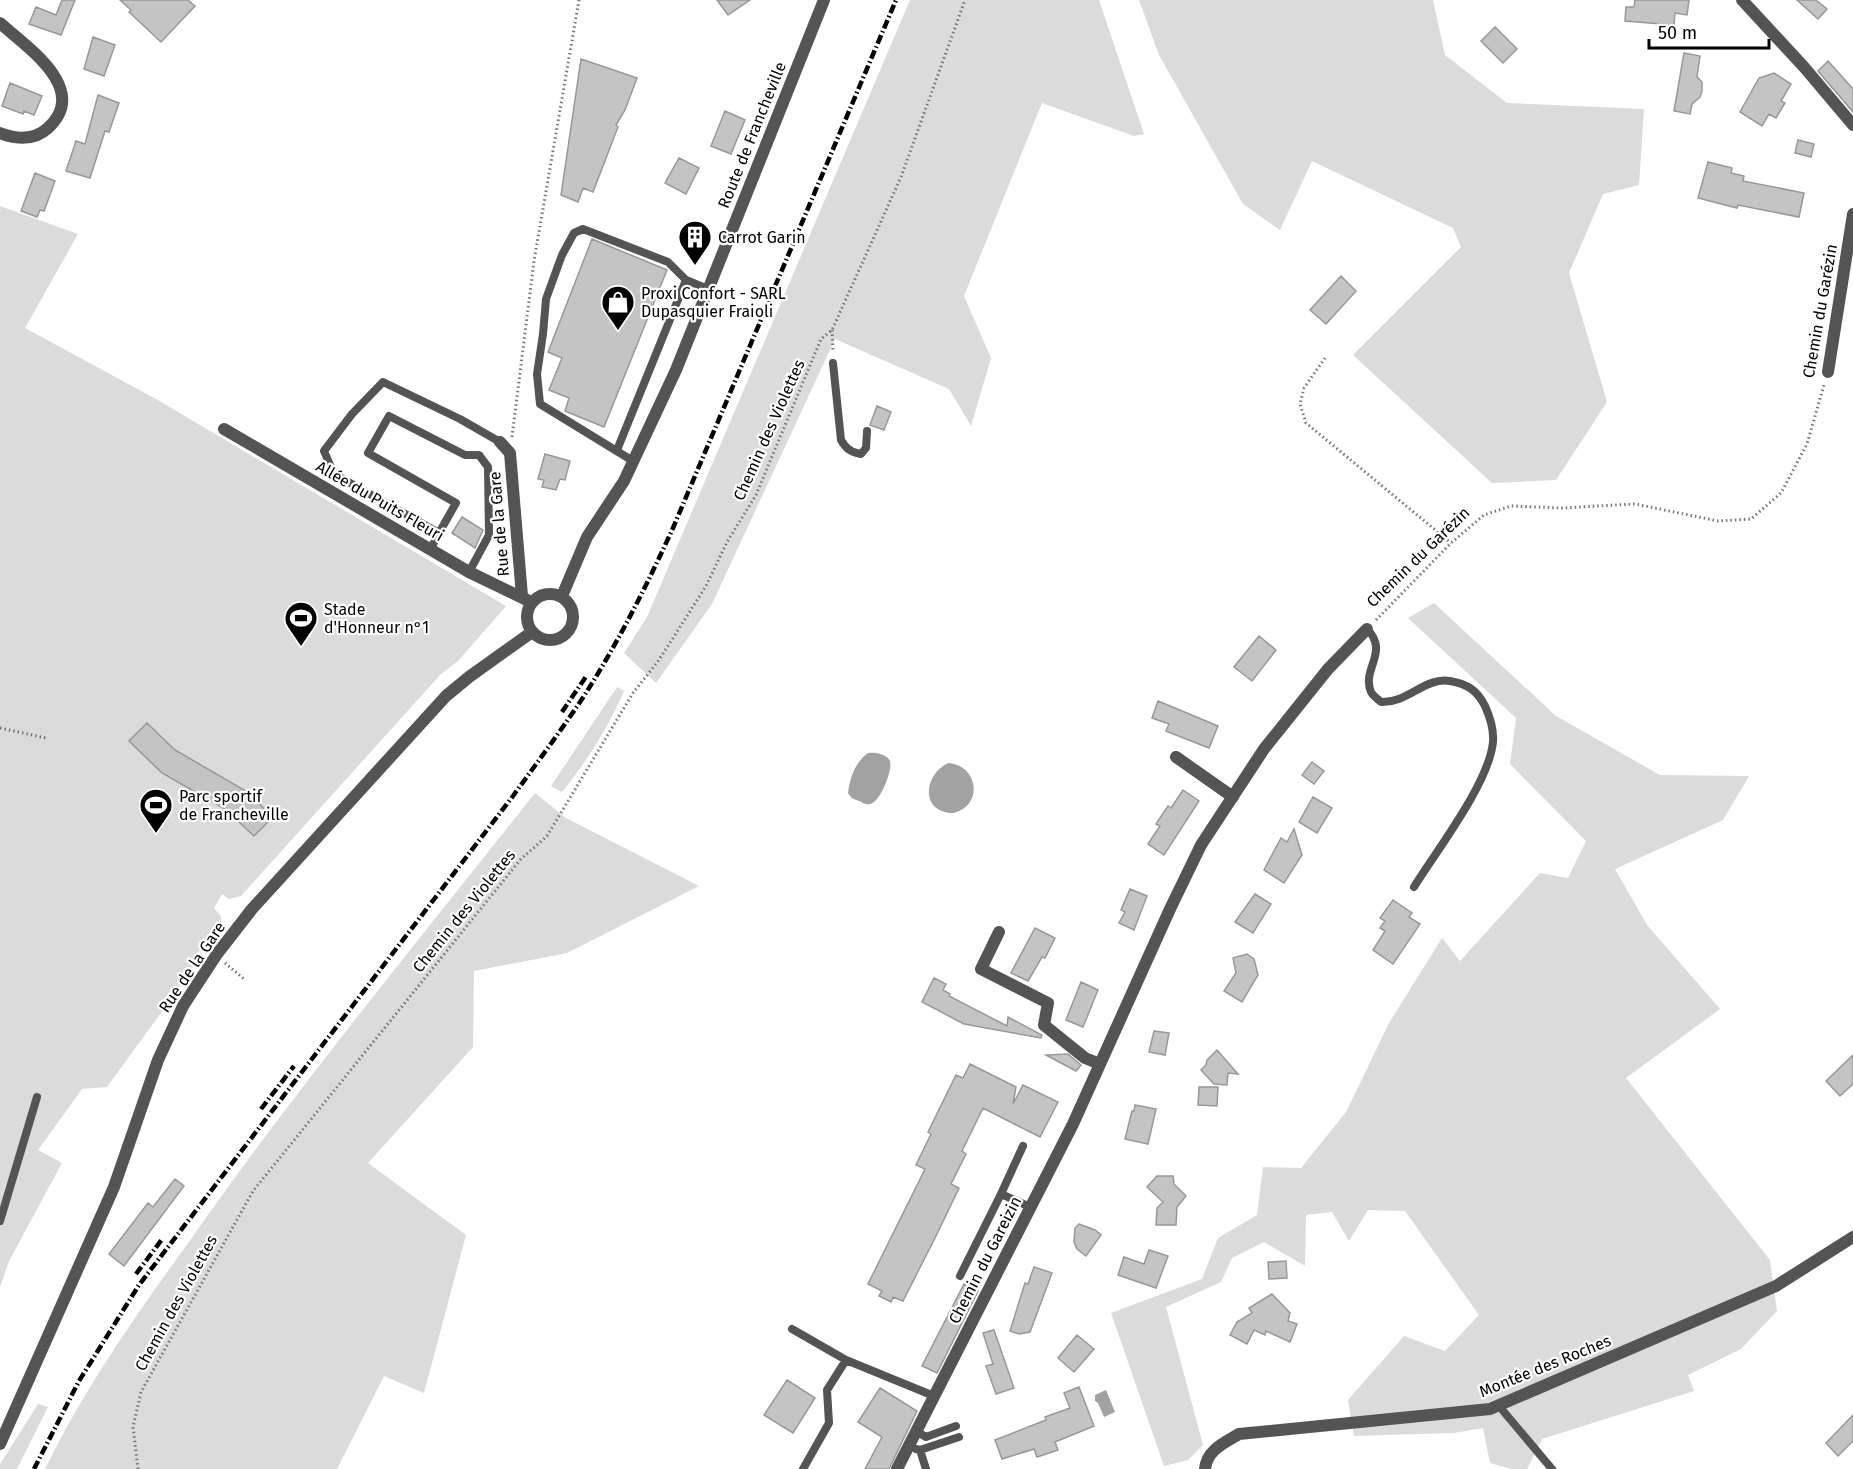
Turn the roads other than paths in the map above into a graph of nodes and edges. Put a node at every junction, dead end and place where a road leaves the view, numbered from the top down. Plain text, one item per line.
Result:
1 (824, 0) edge
2 (1742, 0) edge
3 (0, 23) edge
4 (1853, 125) edge
5 (0, 133) edge
6 (1853, 214) edge
7 (686, 280) junction
8 (708, 290) junction
9 (833, 363) road end
10 (1828, 372) road end
11 (224, 429) dead end
12 (867, 431) dead end
13 (500, 442) joint
14 (617, 450) junction
15 (633, 461) junction
16 (439, 533) junction
17 (430, 550) junction
18 (469, 572) junction
19 (562, 596) junction
20 (526, 599) junction
21 (1367, 629) joint
22 (532, 632) junction
23 (1264, 749) joint
24 (1176, 757) dead end
25 (1233, 797) junction
26 (1414, 886) dead end
27 (999, 932) dead end
28 (1100, 1064) junction
29 (37, 1097) dead end
30 (1023, 1146) dead end
31 (1001, 1194) junction
32 (1030, 1207) junction
33 (0, 1221) edge
34 (1853, 1237) edge
35 (960, 1275) dead end
36 (792, 1329) dead end
37 (846, 1360) junction
38 (934, 1396) junction
39 (1499, 1406) junction
40 (956, 1426) dead end
41 (916, 1431) junction
42 (959, 1437) dead end
43 (0, 1444) edge
44 (914, 1447) junction
45 (803, 1469) edge
46 (897, 1469) edge
47 (926, 1469) edge
48 (1205, 1469) edge
49 (1552, 1469) edge

1 - 8 street, Route de Francheville
2 - 4 street
3 - 5 street
6 - 10 street, Chemin du Garézin
7 - 8 lane
7 - 14 lane
7 - 14 lane
8 - 15 street, Route de Francheville
9 - 12 lane
11 - 17 street, Allée du Puits Fleuri
13 - 16 lane
13 - 20 street, Rue de la Gare
14 - 15 lane
15 - 19 street, Route de Francheville
16 - 17 lane
16 - 18 lane
17 - 18 street, Allée du Puits Fleuri
18 - 20 street, Allée du Puits Fleuri
19 - 20 street
19 - 22 street
20 - 22 street
21 - 23 street, Chemin du Garézin
21 - 26 lane
22 - 43 street, Rue de la Gare
23 - 25 street, Chemin du Gareizin
24 - 25 street
25 - 28 street, Chemin du Gareizin
27 - 28 street
28 - 32 street, Chemin du Gareizin
29 - 33 lane
30 - 31 lane
31 - 32 lane
31 - 35 lane
32 - 38 street, Chemin du Gareizin
34 - 39 street, Montée des Roches
36 - 37 lane
37 - 38 lane
37 - 45 lane
38 - 41 street, Chemin du Gareizin
39 - 48 street, Montée des Roches
39 - 49 lane
40 - 41 lane
41 - 44 street, Chemin du Gareizin
42 - 44 lane
44 - 46 street, Chemin du Gareizin
44 - 47 lane

